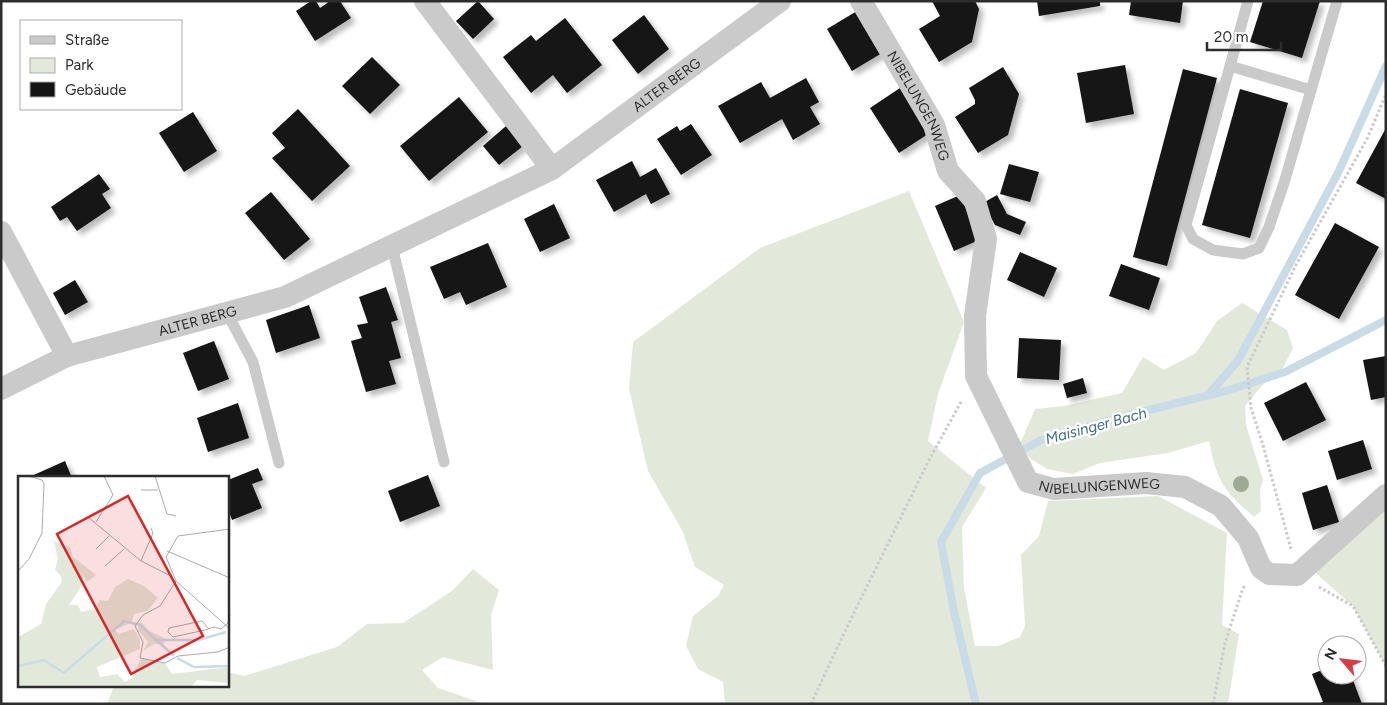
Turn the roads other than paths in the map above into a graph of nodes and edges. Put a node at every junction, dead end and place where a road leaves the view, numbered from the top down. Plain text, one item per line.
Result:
1 (425, 1) edge
2 (780, 1) edge
3 (861, 1) edge
4 (1248, 1) edge
5 (1337, 1) edge
6 (1230, 66) junction
7 (1311, 90) junction
8 (552, 169) junction
9 (1, 232) edge
10 (392, 246) junction
11 (227, 312) junction
12 (67, 356) junction
13 (1, 389) edge
14 (444, 462) dead end
15 (279, 463) dead end
16 (1386, 495) edge

1 - 8 street
2 - 8 street, ALTER BERG
3 - 16 street, NIBELUNGENWEG
4 - 6 lane
5 - 7 lane
6 - 7 lane
6 - 7 lane
8 - 10 street, ALTER BERG
9 - 12 street
10 - 11 street, ALTER BERG
10 - 14 lane
11 - 12 street, ALTER BERG
11 - 15 lane
12 - 13 street, ALTER BERG

